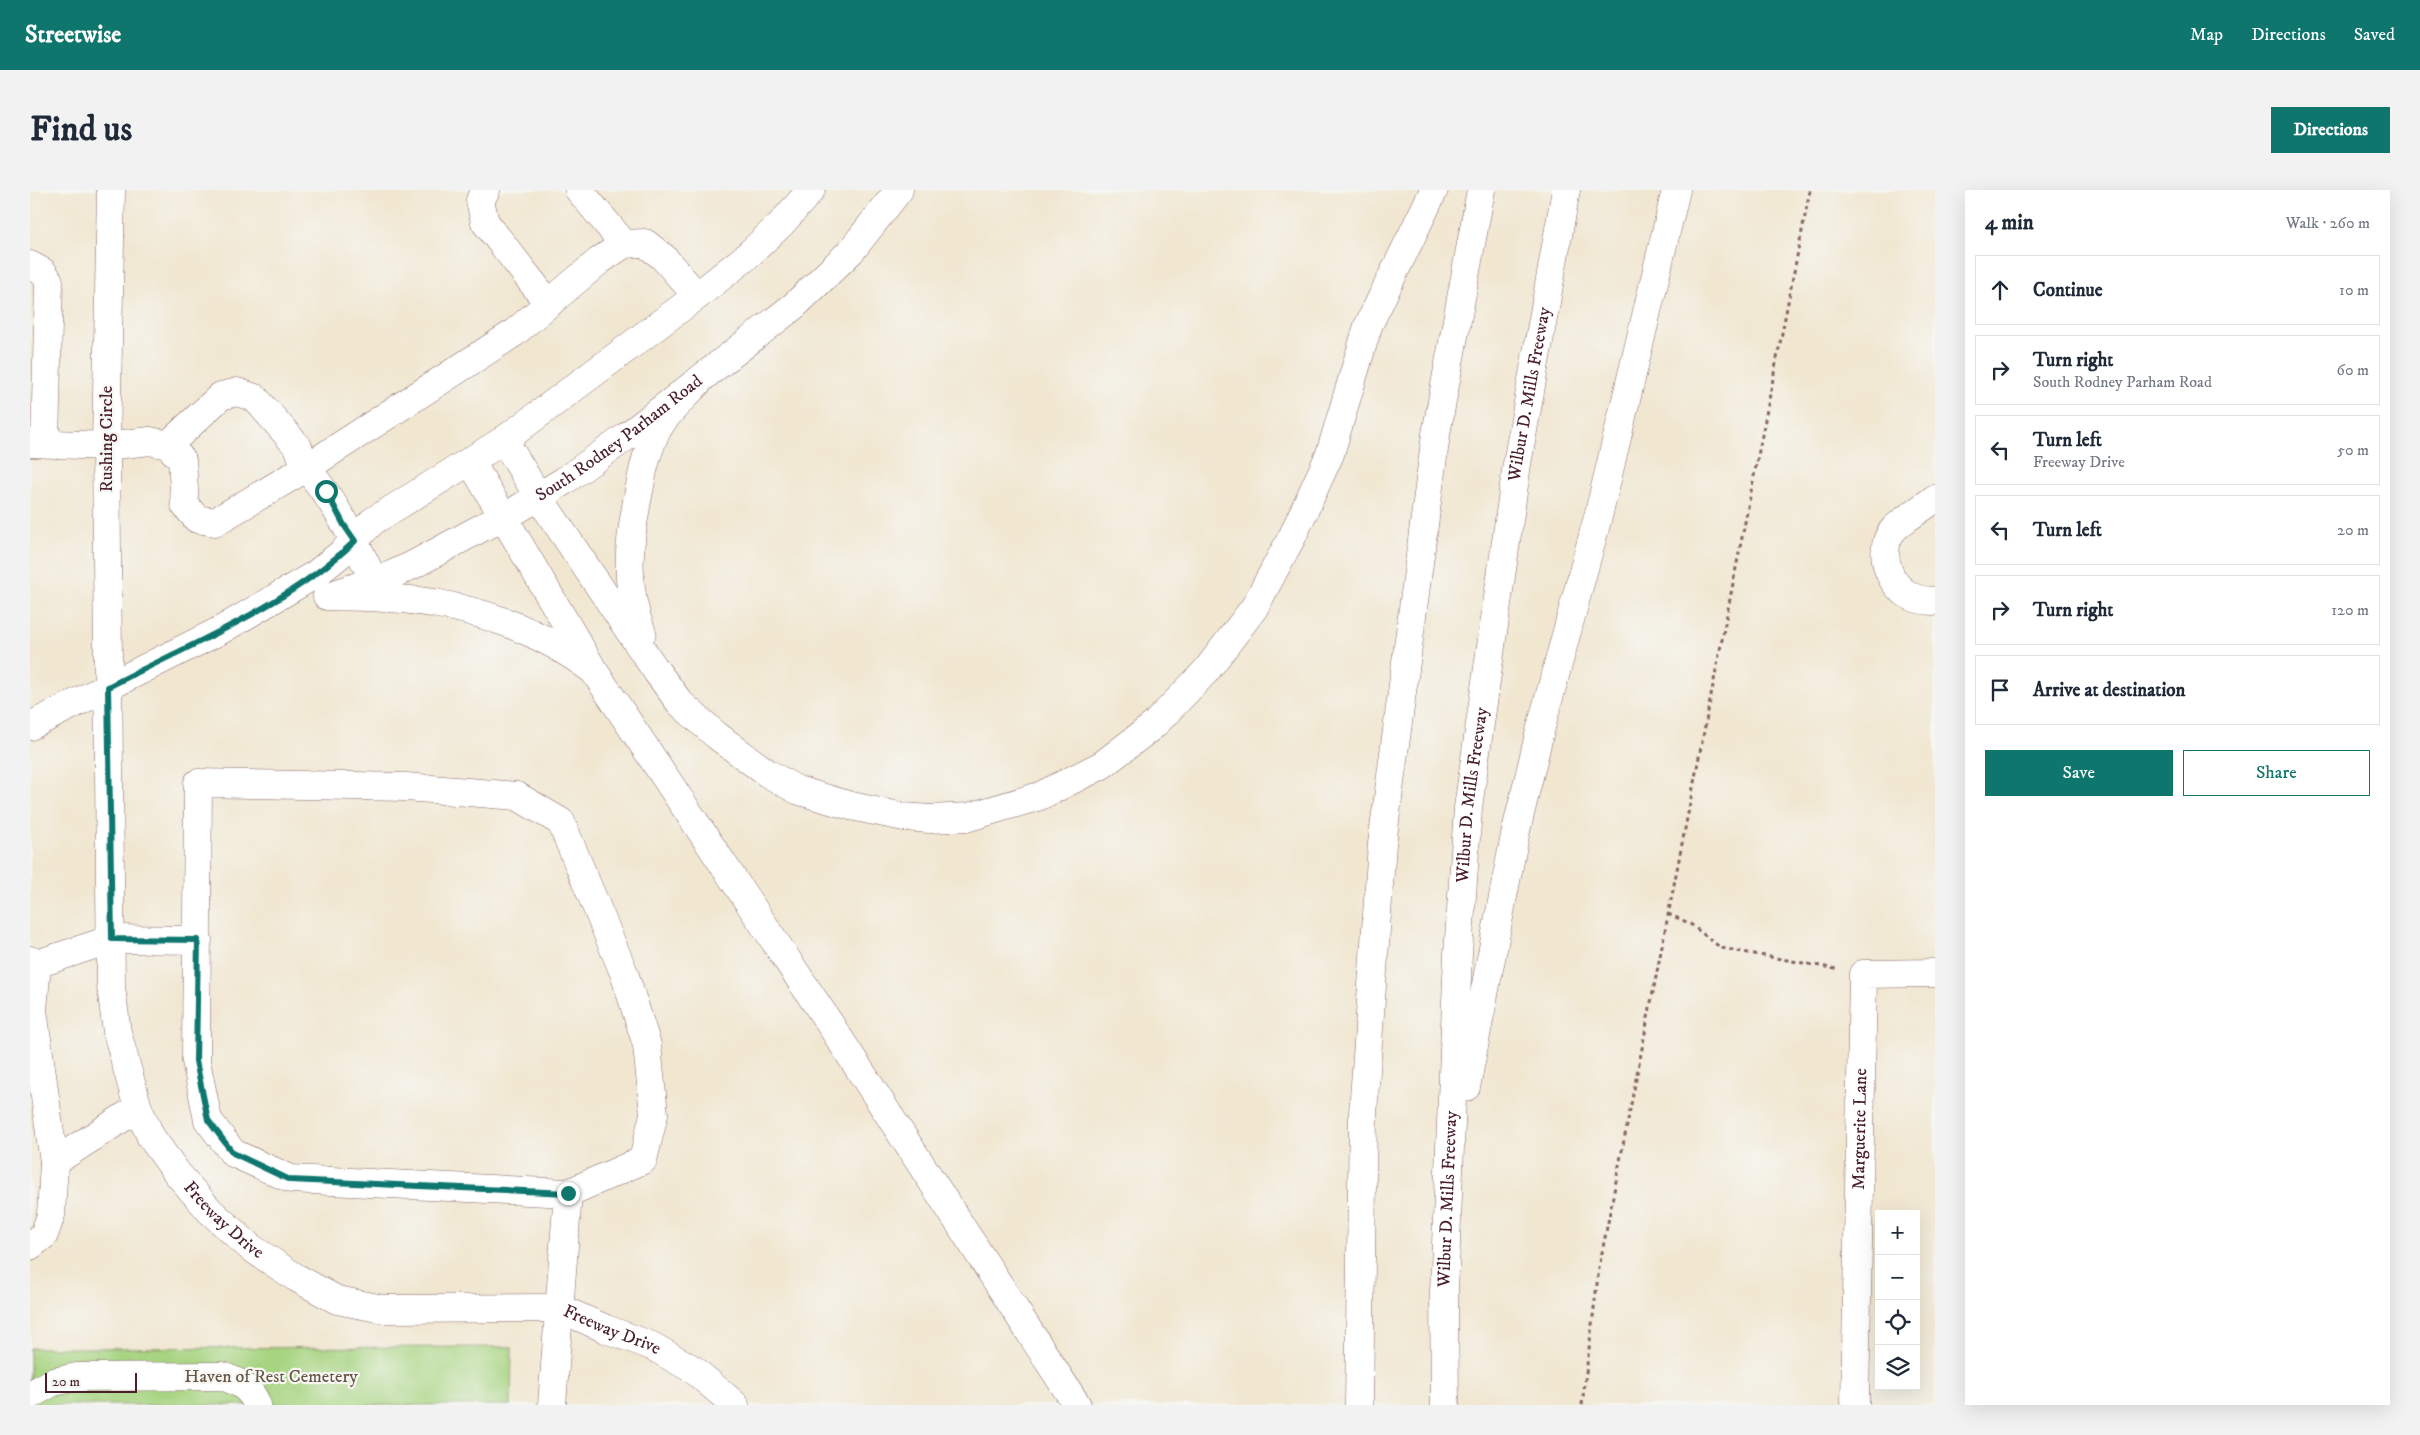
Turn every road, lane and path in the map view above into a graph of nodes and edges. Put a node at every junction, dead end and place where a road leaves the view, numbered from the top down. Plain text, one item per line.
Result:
1 (111, 190) edge
2 (486, 190) edge
3 (579, 190) edge
4 (811, 190) edge
5 (900, 190) edge
6 (1434, 190) edge
7 (1481, 190) edge
8 (1566, 190) edge
9 (1676, 190) edge
10 (1810, 190) edge
11 (624, 244) junction
12 (30, 266) edge
13 (697, 296) junction
14 (549, 304) junction
15 (39, 362) edge
16 (703, 377) junction
17 (504, 440) junction
18 (37, 443) edge
19 (168, 445) junction
20 (106, 446) junction
21 (471, 462) junction
22 (306, 468) junction
23 (1935, 494) edge
24 (538, 496) junction
25 (505, 517) junction
26 (355, 541) junction
27 (374, 581) junction
28 (286, 593) junction
29 (328, 596) junction
30 (1935, 601) edge
31 (594, 671) junction
32 (657, 672) junction
33 (108, 687) junction
34 (30, 726) edge
35 (1668, 914) junction
36 (112, 939) junction
37 (198, 940) junction
38 (33, 962) edge
39 (1935, 973) edge
40 (1863, 974) junction
41 (32, 1012) edge
42 (138, 1108) junction
43 (54, 1162) junction
44 (1449, 1177) junction
45 (568, 1193) junction
46 (30, 1246) edge
47 (559, 1308) junction
48 (30, 1395) edge
49 (257, 1405) edge
50 (552, 1405) edge
51 (735, 1405) edge
52 (1077, 1405) edge
53 (1360, 1405) edge
54 (1445, 1405) edge
55 (1582, 1405) edge
56 (1855, 1405) edge

1 - 20 main road, Rushing Circle
2 - 14 main road
3 - 11 main road
4 - 13 main road
5 - 16 main road, South Rodney Parham Road
6 - 32 main road
7 - 53 main road
8 - 44 main road, Wilbur D. Mills Freeway
9 - 44 main road
10 - 35 path
11 - 13 main road
11 - 14 main road
12 - 15 main road
13 - 17 main road
14 - 22 main road
15 - 18 main road
16 - 24 main road, South Rodney Parham Road
16 - 32 main road
17 - 21 main road
17 - 24 main road
18 - 20 main road
19 - 20 main road
19 - 22 main road
19 - 22 main road
20 - 33 main road, Rushing Circle
21 - 25 main road
21 - 26 main road
22 - 26 main road
23 - 30 main road
24 - 25 main road, South Rodney Parham Road
24 - 32 main road
25 - 27 main road, South Rodney Parham Road
25 - 31 main road
26 - 27 main road
26 - 28 main road
27 - 29 main road, South Rodney Parham Road
28 - 29 main road, South Rodney Parham Road
28 - 33 main road
29 - 31 main road
31 - 52 main road
33 - 34 main road
33 - 36 main road, Freeway Drive
35 - 40 path
35 - 55 path
36 - 37 main road
36 - 38 main road
36 - 42 main road, Freeway Drive
37 - 45 main road
37 - 45 main road
38 - 41 main road
39 - 40 main road
40 - 56 main road, Marguerite Lane
41 - 43 main road
42 - 43 main road
42 - 47 main road, Freeway Drive
43 - 46 main road
44 - 54 main road, Wilbur D. Mills Freeway
45 - 47 main road
47 - 50 main road
47 - 51 main road, Freeway Drive
48 - 49 main road

